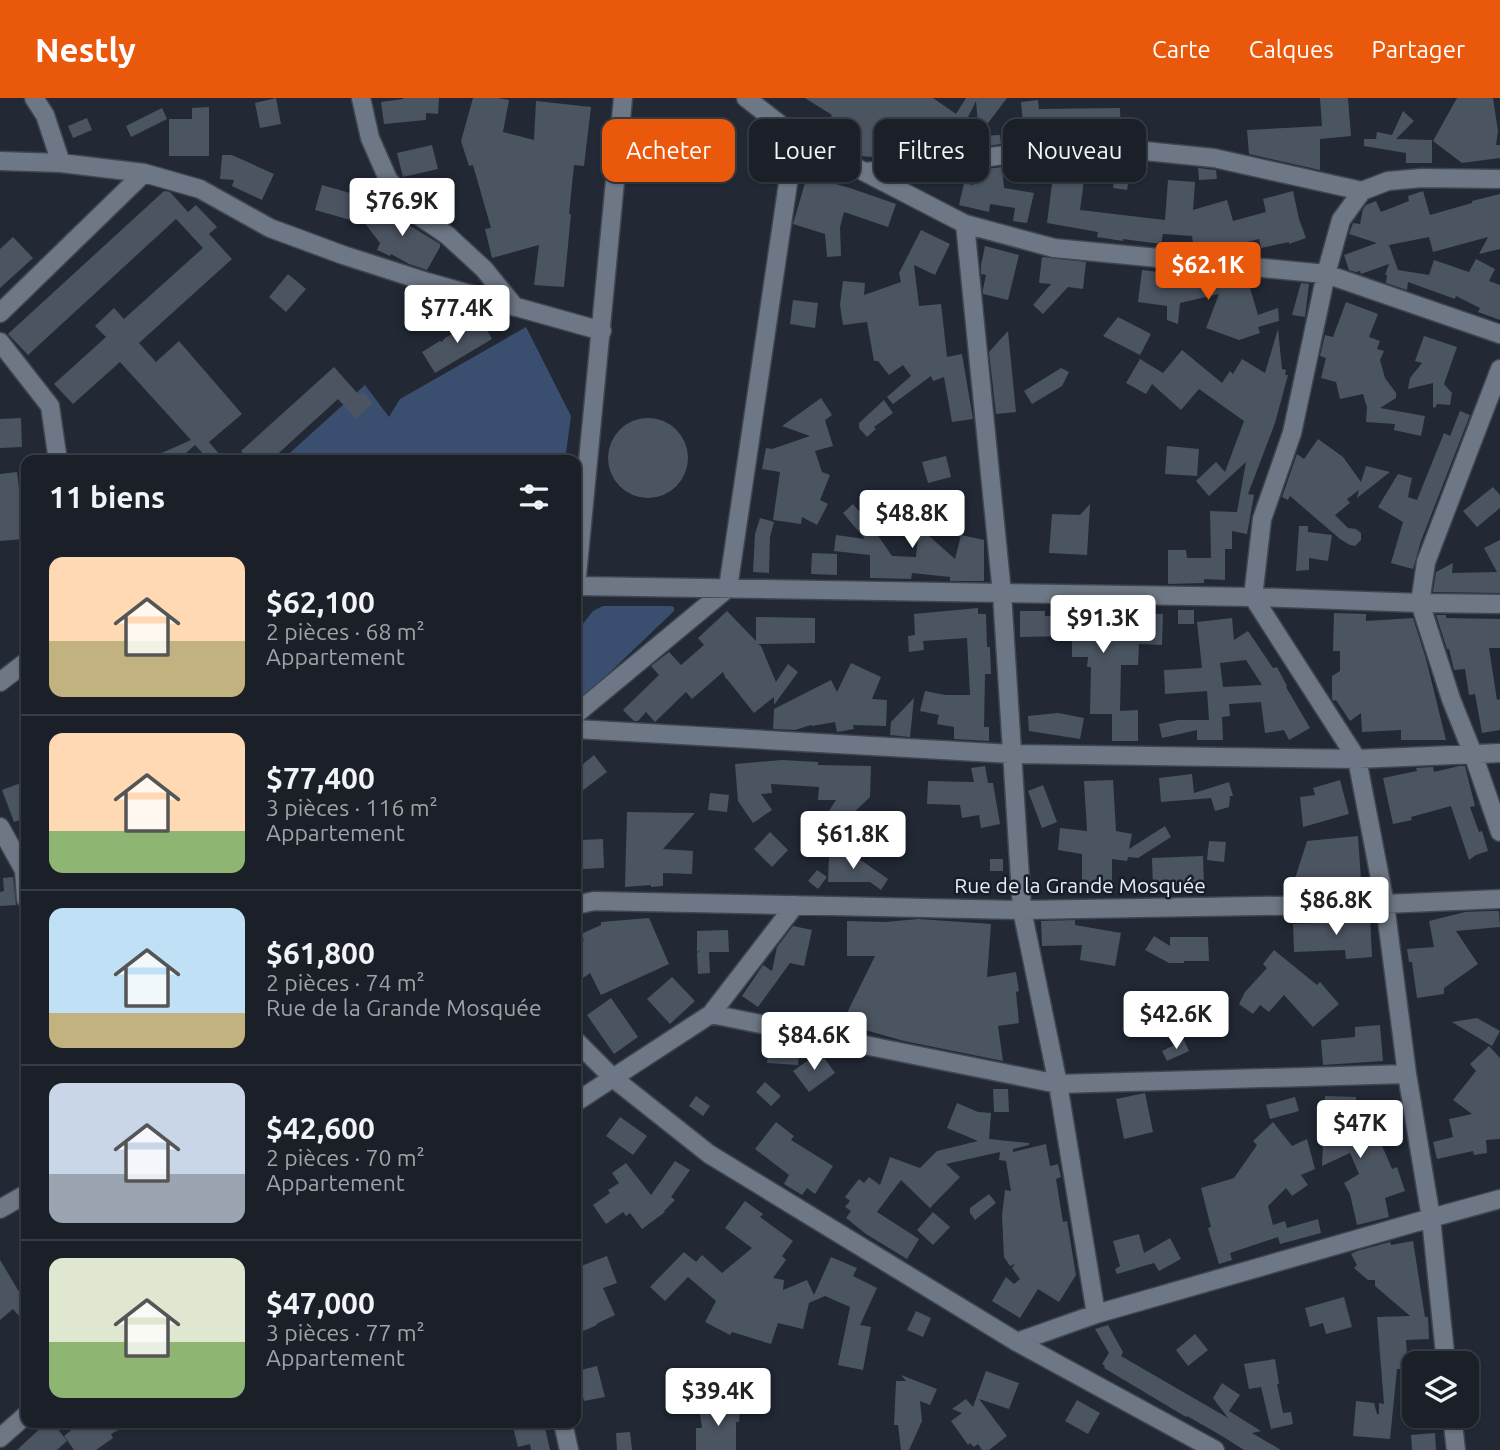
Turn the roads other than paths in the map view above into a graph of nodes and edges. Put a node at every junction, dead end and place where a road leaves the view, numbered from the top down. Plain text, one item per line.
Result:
1 (34, 98) edge
2 (361, 98) edge
3 (623, 98) edge
4 (756, 101) edge
5 (776, 119) edge
6 (0, 162) edge
7 (61, 163) junction
8 (860, 169) edge
9 (866, 172) junction
10 (144, 173) junction
11 (1500, 179) edge
12 (788, 182) edge
13 (1362, 191) junction
14 (965, 223) junction
15 (1326, 274) junction
16 (515, 307) junction
17 (0, 313) edge
18 (602, 331) junction
19 (1500, 334) edge
20 (0, 342) edge
21 (1500, 369) edge
22 (57, 455) edge
23 (581, 537) edge
24 (581, 586) edge
25 (728, 589) junction
26 (1002, 593) junction
27 (1253, 597) junction
28 (1420, 603) junction
29 (1500, 604) edge
30 (21, 666) edge
31 (0, 682) edge
32 (581, 710) edge
33 (581, 729) edge
34 (1500, 753) edge
35 (1012, 754) junction
36 (1473, 754) junction
37 (1357, 759) junction
38 (0, 827) edge
39 (1500, 832) edge
40 (21, 865) edge
41 (1500, 900) edge
42 (581, 904) edge
43 (1385, 904) junction
44 (795, 905) junction
45 (1022, 910) junction
46 (711, 1014) junction
47 (581, 1046) edge
48 (1407, 1074) junction
49 (613, 1078) junction
50 (1058, 1084) junction
51 (581, 1099) edge
52 (21, 1197) edge
53 (1500, 1199) edge
54 (0, 1209) edge
55 (1431, 1218) junction
56 (1096, 1314) junction
57 (1017, 1342) junction
58 (1445, 1351) edge
59 (21, 1419) edge
60 (564, 1428) edge
61 (1453, 1428) edge
62 (0, 1438) edge
63 (569, 1450) edge
64 (1214, 1450) edge
65 (1456, 1450) edge

1 - 7 street
2 - 16 street
3 - 18 street
4 - 5 street
6 - 7 street
7 - 10 street
8 - 9 street
9 - 13 street
9 - 14 street
10 - 16 street
10 - 17 street
11 - 13 street
12 - 25 street
13 - 15 street
14 - 15 street
14 - 26 street
15 - 19 street
15 - 27 street
16 - 18 street
18 - 23 street
20 - 22 street
21 - 28 street
24 - 25 street
25 - 26 street
25 - 32 street
26 - 27 street
26 - 35 street
27 - 28 street
27 - 37 street
28 - 29 street
28 - 36 street
30 - 31 street
33 - 35 street
34 - 36 street
35 - 37 street
35 - 45 street
36 - 37 street
36 - 39 street
37 - 43 street
38 - 40 street
41 - 43 street, Rue de la Grande Mosquée
42 - 44 street, Rue de la Grande Mosquée
43 - 45 street, Rue de la Grande Mosquée
43 - 48 street
44 - 45 street, Rue de la Grande Mosquée
44 - 46 street
45 - 50 street
46 - 49 street
46 - 50 street
47 - 49 street
48 - 50 street
48 - 55 street
49 - 51 street
49 - 57 street
50 - 56 street
52 - 54 street
53 - 55 street
55 - 56 street
55 - 58 street
56 - 57 street
57 - 64 street
59 - 62 street
60 - 63 street
61 - 65 street

